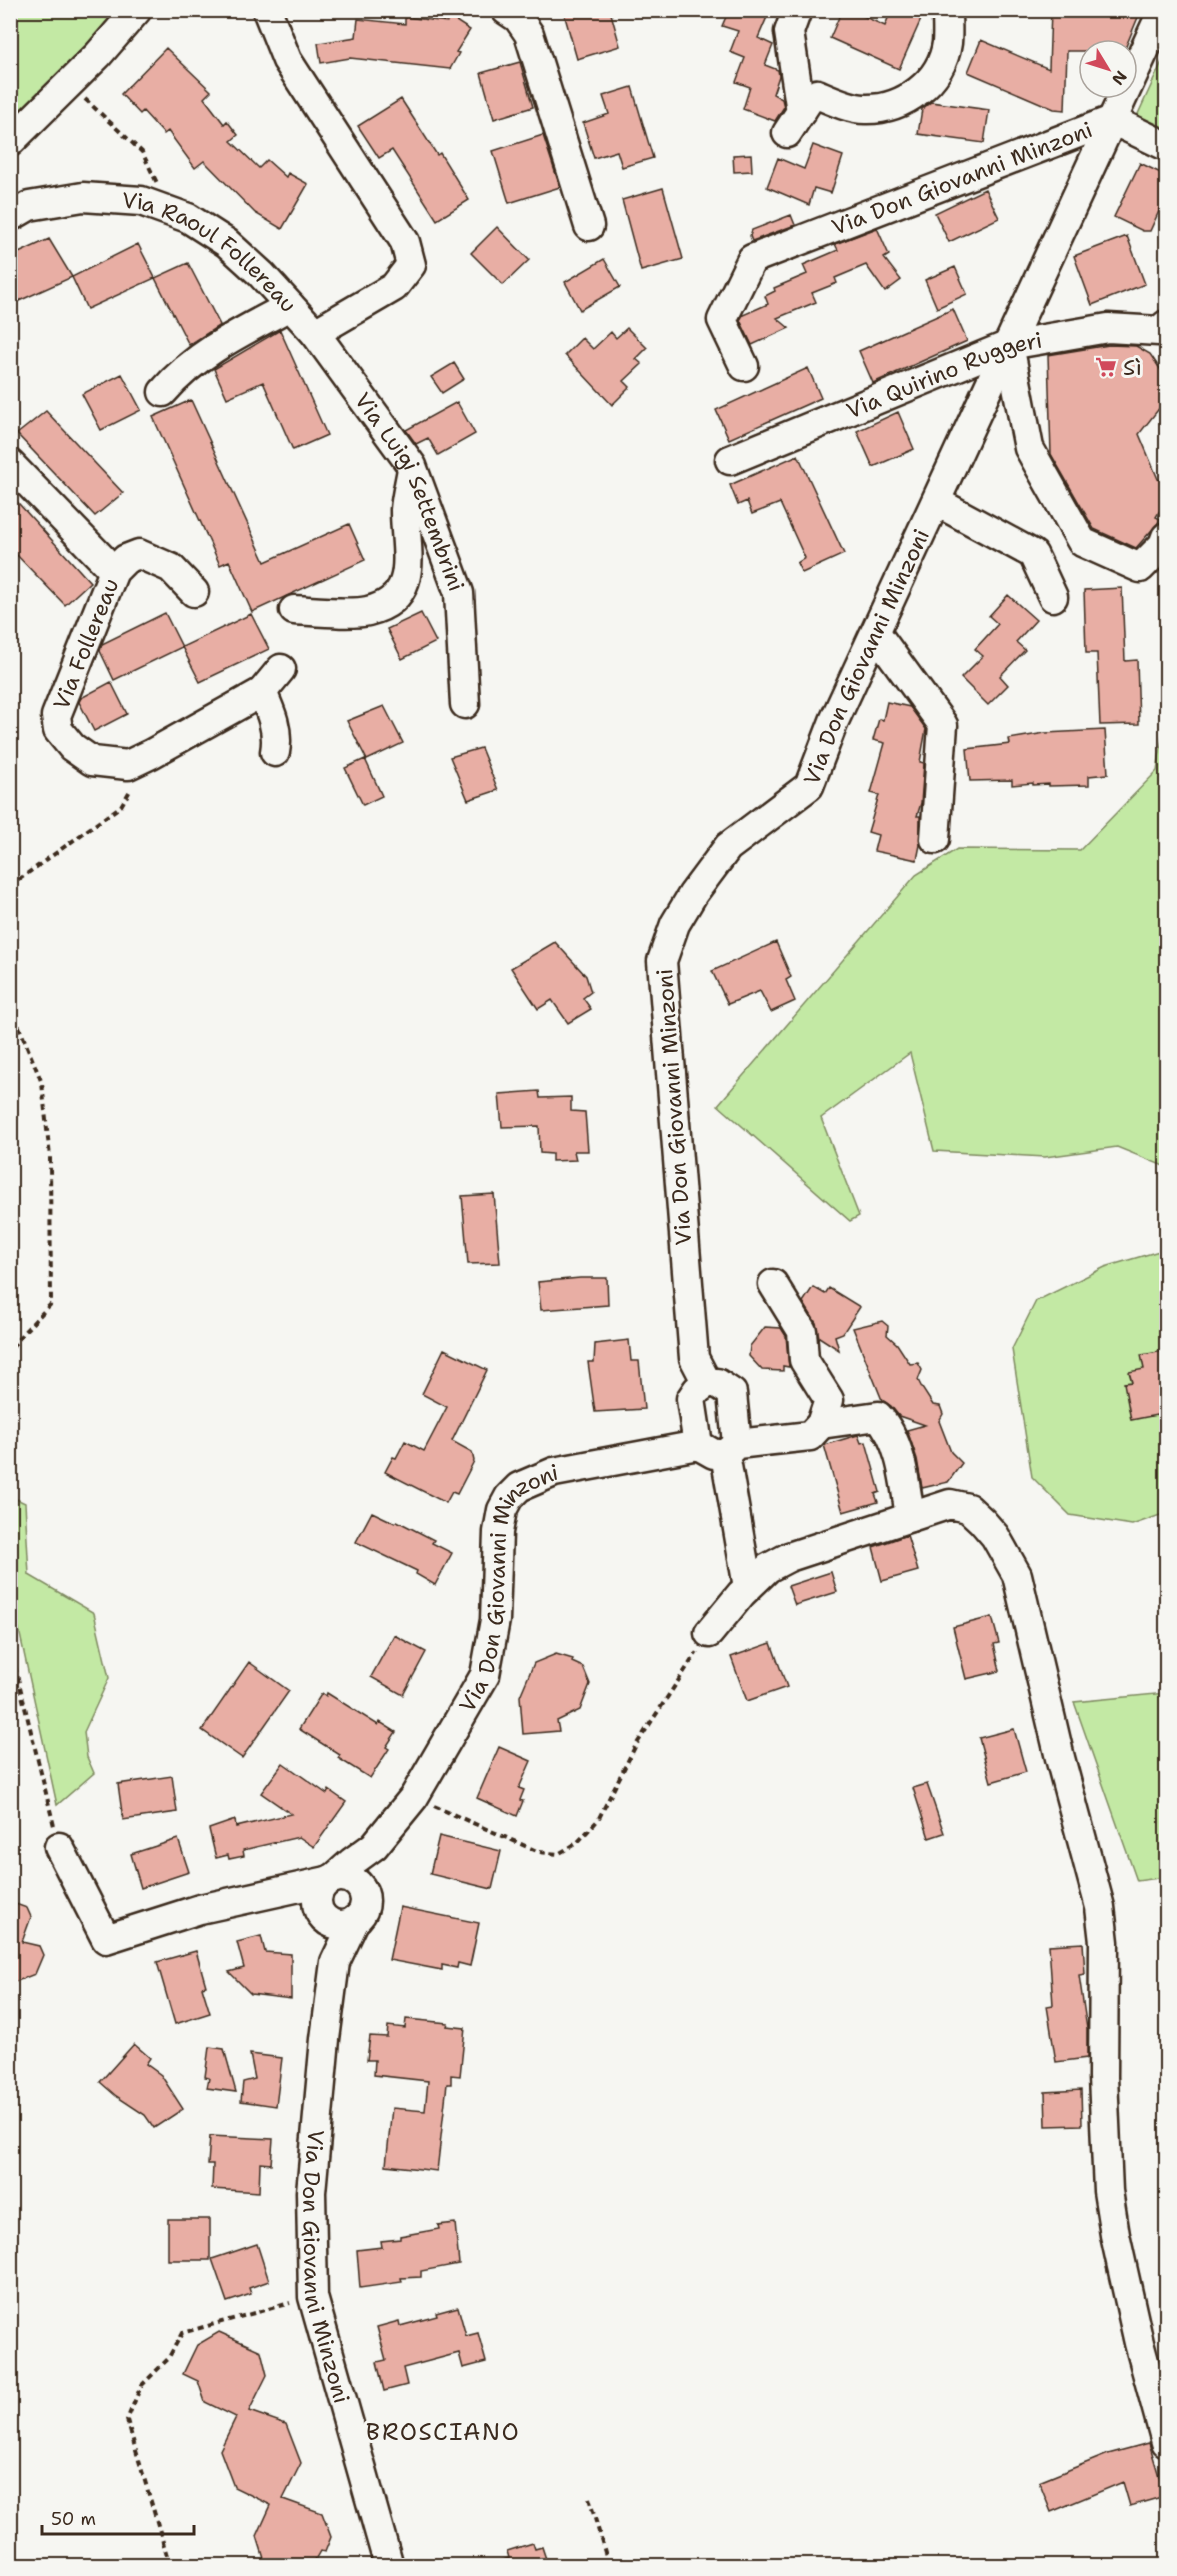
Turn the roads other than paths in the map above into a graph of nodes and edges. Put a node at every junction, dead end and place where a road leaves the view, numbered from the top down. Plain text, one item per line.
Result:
1 (137, 10) edge
2 (267, 10) edge
3 (506, 10) edge
4 (797, 10) edge
5 (947, 10) edge
6 (1163, 10) edge
7 (1112, 120) junction
8 (10, 142) edge
9 (1167, 146) edge
10 (10, 217) edge
11 (589, 226) dead end
12 (290, 306) junction
13 (1164, 331) edge
14 (315, 333) junction
15 (1009, 345) junction
16 (744, 366) dead end
17 (163, 392) dead end
18 (730, 460) dead end
19 (10, 464) edge
20 (412, 466) junction
21 (937, 502) junction
22 (1167, 537) edge
23 (114, 571) junction
24 (194, 592) dead end
25 (1053, 597) dead end
26 (294, 610) dead end
27 (876, 633) junction
28 (280, 669) dead end
29 (262, 692) junction
30 (465, 704) dead end
31 (275, 752) dead end
32 (935, 839) dead end
33 (773, 1284) dead end
34 (707, 1383) junction
35 (821, 1424) junction
36 (698, 1444) junction
37 (731, 1449) junction
38 (910, 1517) junction
39 (748, 1587) junction
40 (710, 1633) road end
41 (59, 1847) road end
42 (333, 1895) junction
43 (335, 1962) junction
44 (1167, 2442) edge
45 (388, 2565) edge

1 - 8 street
2 - 14 street
3 - 11 street
4 - 5 street
6 - 7 street, Via Don Giovanni Minzoni
7 - 9 street
7 - 15 street, Via Don Giovanni Minzoni
7 - 16 street, Via Don Giovanni Minzoni
10 - 12 street, Via Raoul Follereau
12 - 14 street, Via Luigi Settembrini
12 - 17 street, Via Raoul Follereau
13 - 15 street, Via Quirino Ruggeri
14 - 20 street, Via Luigi Settembrini
15 - 18 street, Via Quirino Ruggeri
15 - 21 street, Via Don Giovanni Minzoni
15 - 22 street
19 - 23 street
20 - 26 street
20 - 30 street, Via Luigi Settembrini
21 - 25 street
21 - 27 street, Via Don Giovanni Minzoni
23 - 24 street, Via Follereau
23 - 29 street, Via Follereau
27 - 32 street
27 - 34 street, Via Don Giovanni Minzoni
28 - 29 street
29 - 31 street
33 - 35 street
34 - 36 street
34 - 37 street
35 - 37 street
35 - 38 street
36 - 37 street
36 - 42 street, Via Don Giovanni Minzoni
37 - 39 street
38 - 39 street
38 - 44 street
39 - 40 street
41 - 42 street
42 - 43 street, Via Don Giovanni Minzoni
42 - 43 street, Via Don Giovanni Minzoni
43 - 45 street, Via Don Giovanni Minzoni

